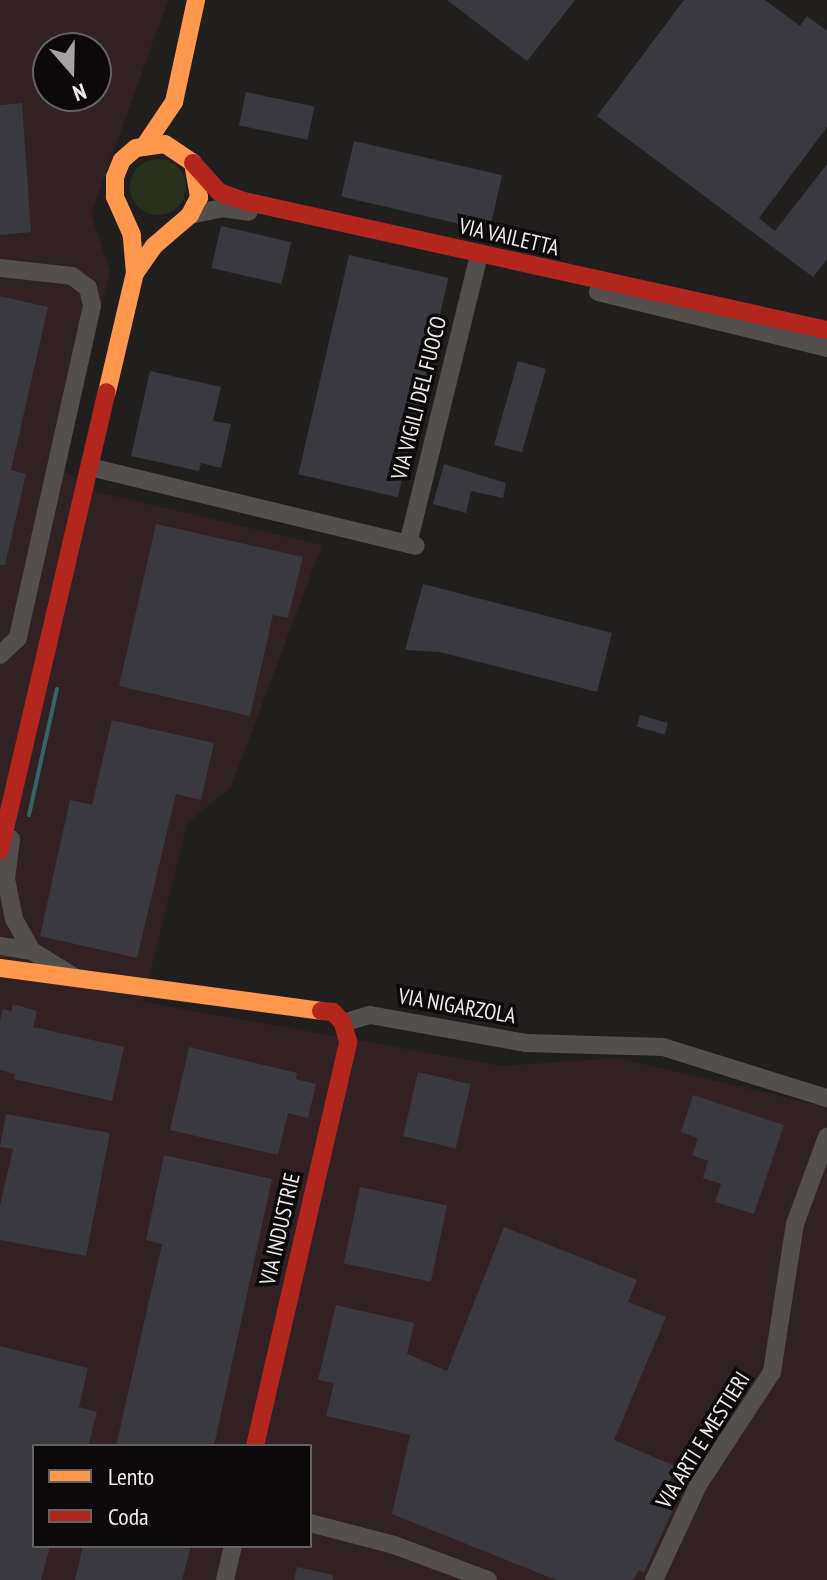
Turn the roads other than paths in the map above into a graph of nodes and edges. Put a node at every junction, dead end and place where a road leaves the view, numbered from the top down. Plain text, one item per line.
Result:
1 (196, 0) edge
2 (174, 102) junction
3 (145, 145) junction
4 (187, 157) junction
5 (190, 215) junction
6 (127, 220) junction
7 (173, 227) junction
8 (477, 264) junction
9 (0, 268) edge
10 (135, 273) junction
11 (827, 330) edge
12 (827, 348) edge
13 (90, 467) junction
14 (0, 655) edge
15 (10, 811) junction
16 (0, 849) edge
17 (0, 946) edge
18 (32, 951) junction
19 (0, 968) edge
20 (24, 975) junction
21 (0, 978) edge
22 (79, 979) junction
23 (343, 1023) junction
24 (827, 1098) edge
25 (827, 1137) edge
26 (255, 1444) edge
27 (312, 1524) edge
28 (233, 1548) edge
29 (225, 1580) edge
30 (488, 1580) edge
31 (654, 1580) edge

1 - 2 street
2 - 3 street
2 - 4 street
3 - 4 street
3 - 6 street
4 - 5 street
4 - 11 street, VIA VAILETTA
5 - 7 street
5 - 8 street, VIA VAILETTA
6 - 7 street
6 - 10 street
7 - 10 street
8 - 12 street, VIA VAILETTA
8 - 13 street, VIA VIGILI DEL FUOCO
9 - 14 street
10 - 13 street
13 - 15 street
15 - 16 street
15 - 18 street
17 - 18 street
18 - 22 street
19 - 20 street
20 - 21 street
20 - 22 street
22 - 23 street
23 - 24 street, VIA NIGARZOLA
23 - 26 street, VIA INDUSTRIE
25 - 31 street, VIA ARTI E MESTIERI
27 - 30 street
28 - 29 street

